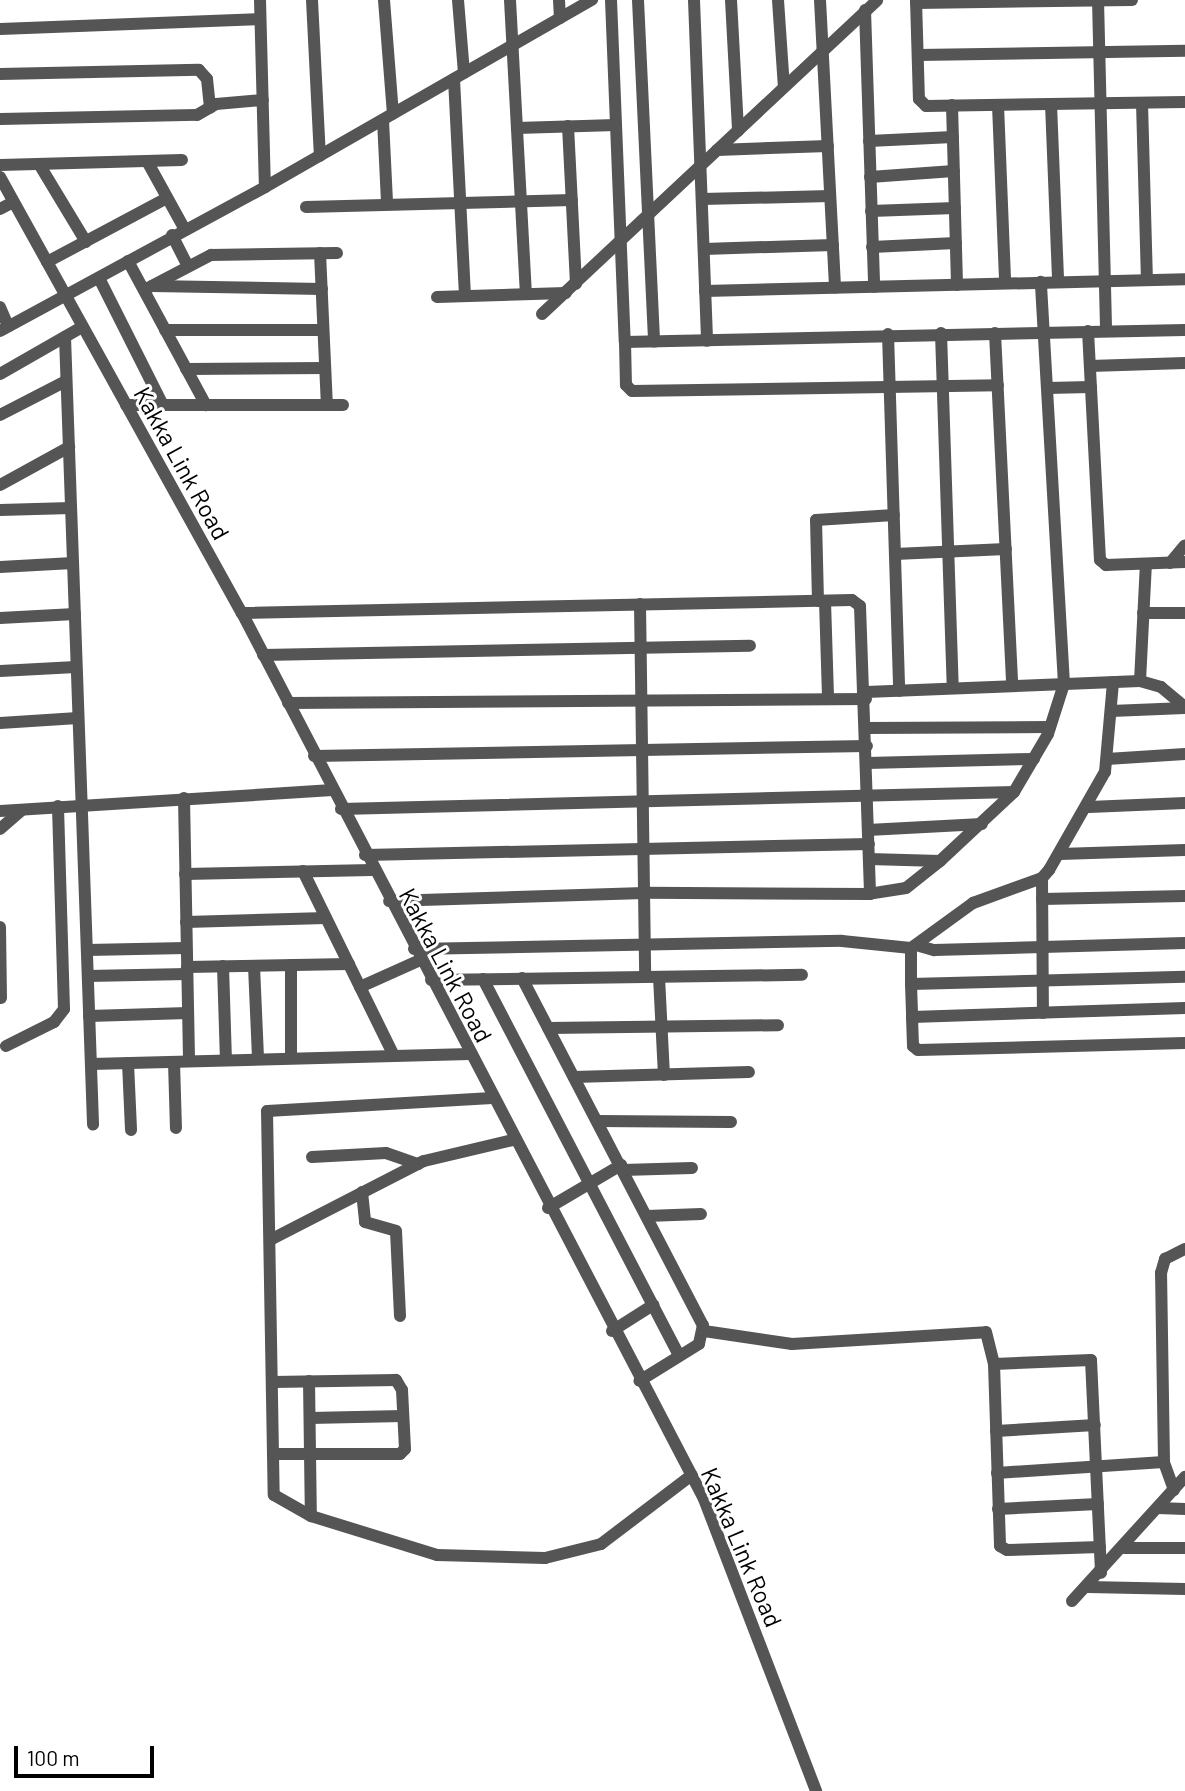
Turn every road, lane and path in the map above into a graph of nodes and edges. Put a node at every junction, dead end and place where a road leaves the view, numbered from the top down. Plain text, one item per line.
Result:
1 (260, 0) edge
2 (312, 0) edge
3 (384, 0) edge
4 (458, 0) edge
5 (510, 0) edge
6 (559, 0) edge
7 (592, 0) edge
8 (611, 0) edge
9 (638, 0) edge
10 (694, 0) edge
11 (731, 0) edge
12 (778, 0) edge
13 (820, 0) edge
14 (1098, 0) edge
15 (1132, 0) edge
16 (916, 1) edge
17 (870, 4) edge
18 (560, 18) junction
19 (260, 19) junction
20 (0, 29) edge
21 (512, 46) junction
22 (823, 50) junction
23 (1185, 51) edge
24 (1099, 52) junction
25 (918, 55) junction
26 (0, 74) edge
27 (459, 76) junction
28 (784, 87) junction
29 (263, 100) junction
30 (1185, 102) edge
31 (1142, 103) junction
32 (1051, 104) junction
33 (1101, 104) junction
34 (999, 105) junction
35 (952, 106) junction
36 (210, 108) junction
37 (388, 117) junction
38 (0, 119) edge
39 (616, 125) junction
40 (568, 126) junction
41 (517, 128) junction
42 (738, 131) junction
43 (953, 136) junction
44 (869, 141) junction
45 (828, 146) junction
46 (717, 150) junction
47 (320, 156) junction
48 (182, 160) dead end
49 (147, 161) junction
50 (39, 164) junction
51 (0, 165) edge
52 (701, 166) junction
53 (954, 171) junction
54 (0, 177) edge
55 (870, 177) junction
56 (265, 187) junction
57 (830, 196) junction
58 (167, 198) junction
59 (702, 199) junction
60 (572, 200) junction
61 (13, 202) junction
62 (460, 202) junction
63 (521, 202) junction
64 (387, 203) junction
65 (306, 207) dead end
66 (955, 208) junction
67 (0, 209) edge
68 (871, 211) junction
69 (648, 216) junction
70 (184, 228) junction
71 (172, 235) junction
72 (86, 242) junction
73 (621, 243) junction
74 (956, 243) junction
75 (833, 245) junction
76 (872, 247) junction
77 (704, 249) junction
78 (320, 253) junction
79 (337, 253) dead end
80 (128, 261) junction
81 (47, 262) junction
82 (188, 266) junction
83 (99, 278) junction
84 (1185, 279) edge
85 (1147, 280) junction
86 (1104, 281) junction
87 (1041, 282) junction
88 (1058, 282) junction
89 (1005, 283) junction
90 (957, 285) junction
91 (874, 287) junction
92 (148, 288) junction
93 (571, 288) junction
94 (835, 288) junction
95 (322, 289) junction
96 (705, 291) junction
97 (526, 293) junction
98 (465, 296) junction
99 (437, 297) dead end
100 (66, 298) junction
101 (0, 307) edge
102 (542, 314) dead end
103 (82, 327) junction
104 (4, 328) edge
105 (165, 330) junction
106 (323, 330) junction
107 (1185, 330) edge
108 (1088, 331) junction
109 (1106, 331) junction
110 (942, 332) junction
111 (1044, 332) junction
112 (995, 333) junction
113 (888, 334) junction
114 (65, 337) junction
115 (707, 341) junction
116 (625, 342) junction
117 (654, 342) junction
118 (1185, 363) edge
119 (1090, 366) junction
120 (325, 368) junction
121 (186, 369) junction
122 (0, 374) edge
123 (66, 382) junction
124 (998, 385) junction
125 (889, 386) junction
126 (943, 386) junction
127 (1091, 387) junction
128 (1047, 388) junction
129 (126, 405) junction
130 (163, 405) junction
131 (206, 405) junction
132 (327, 405) junction
133 (343, 405) dead end
134 (0, 415) edge
135 (69, 447) junction
136 (0, 485) edge
137 (71, 508) junction
138 (0, 510) edge
139 (894, 514) junction
140 (1185, 545) edge
141 (1006, 549) junction
142 (949, 551) junction
143 (895, 554) junction
144 (1185, 562) edge
145 (73, 563) junction
146 (1170, 563) junction
147 (1146, 564) junction
148 (0, 567) edge
149 (821, 601) junction
150 (640, 604) junction
151 (1185, 612) edge
152 (243, 613) junction
153 (1143, 613) junction
154 (75, 614) junction
155 (0, 618) edge
156 (750, 646) dead end
157 (640, 647) junction
158 (263, 655) junction
159 (76, 667) junction
160 (0, 671) edge
161 (1140, 681) junction
162 (1113, 682) junction
163 (1064, 684) junction
164 (1012, 686) junction
165 (953, 688) junction
166 (899, 691) junction
167 (866, 696) junction
168 (641, 699) junction
169 (828, 699) junction
170 (288, 703) junction
171 (1185, 707) edge
172 (1111, 712) junction
173 (78, 718) junction
174 (0, 723) edge
175 (1051, 727) junction
176 (866, 728) junction
177 (867, 746) junction
178 (642, 748) junction
179 (1185, 754) edge
180 (314, 756) junction
181 (1034, 759) junction
182 (1107, 760) junction
183 (867, 762) junction
184 (332, 790) junction
185 (1014, 792) junction
186 (868, 797) junction
187 (184, 798) junction
188 (643, 801) junction
189 (1185, 803) edge
190 (81, 804) junction
191 (58, 806) junction
192 (1089, 807) junction
193 (341, 809) junction
194 (22, 810) junction
195 (0, 811) edge
196 (983, 824) junction
197 (0, 828) edge
198 (868, 830) junction
199 (869, 844) junction
200 (643, 849) junction
201 (1185, 850) edge
202 (1060, 854) junction
203 (365, 855) junction
204 (869, 859) junction
205 (940, 861) junction
206 (372, 870) junction
207 (303, 871) junction
208 (185, 874) junction
209 (1042, 878) junction
210 (644, 893) junction
211 (870, 894) junction
212 (1185, 896) edge
213 (1042, 900) junction
214 (388, 901) junction
215 (326, 918) junction
216 (186, 922) junction
217 (0, 927) edge
218 (645, 942) junction
219 (1185, 943) edge
220 (914, 946) junction
221 (1040, 946) junction
222 (187, 948) junction
223 (87, 950) junction
224 (417, 954) junction
225 (349, 964) junction
226 (254, 965) junction
227 (291, 965) junction
228 (223, 966) junction
229 (187, 971) junction
230 (802, 975) dead end
231 (88, 976) junction
232 (645, 977) junction
233 (659, 977) junction
234 (1185, 977) edge
235 (522, 978) junction
236 (482, 979) junction
237 (431, 980) junction
238 (1042, 981) junction
239 (911, 985) junction
240 (360, 987) junction
241 (1, 998) edge
242 (1185, 1009) edge
243 (188, 1013) junction
244 (1043, 1013) junction
245 (89, 1016) junction
246 (912, 1017) junction
247 (778, 1025) dead end
248 (662, 1026) junction
249 (548, 1028) junction
250 (1185, 1043) edge
251 (6, 1046) dead end
252 (470, 1054) junction
253 (394, 1056) junction
254 (291, 1058) junction
255 (258, 1059) junction
256 (226, 1060) junction
257 (188, 1061) junction
258 (174, 1062) junction
259 (128, 1063) junction
260 (91, 1064) junction
261 (749, 1072) dead end
262 (664, 1075) junction
263 (574, 1077) junction
264 (492, 1098) junction
265 (597, 1121) junction
266 (731, 1122) dead end
267 (93, 1125) dead end
268 (176, 1128) dead end
269 (131, 1130) dead end
270 (513, 1140) junction
271 (312, 1157) dead end
272 (418, 1164) junction
273 (622, 1168) junction
274 (692, 1168) dead end
275 (589, 1184) junction
276 (362, 1192) junction
277 (548, 1208) junction
278 (701, 1214) dead end
279 (647, 1216) junction
280 (271, 1240) junction
281 (1185, 1249) edge
282 (653, 1305) junction
283 (400, 1316) dead end
284 (612, 1331) junction
285 (704, 1331) junction
286 (679, 1355) junction
287 (994, 1364) junction
288 (309, 1381) junction
289 (639, 1381) junction
290 (273, 1382) junction
291 (403, 1416) junction
292 (310, 1418) junction
293 (1095, 1425) junction
294 (996, 1430) junction
295 (273, 1454) junction
296 (310, 1454) junction
297 (1164, 1462) junction
298 (1097, 1466) junction
299 (997, 1473) junction
300 (692, 1475) junction
301 (1185, 1477) edge
302 (1174, 1490) junction
303 (1098, 1504) junction
304 (1158, 1508) junction
305 (998, 1509) junction
306 (1185, 1509) edge
307 (311, 1516) junction
308 (1100, 1547) junction
309 (1124, 1548) junction
310 (1185, 1548) edge
311 (1101, 1573) junction
312 (1088, 1587) junction
313 (1185, 1589) edge
314 (1072, 1601) dead end
315 (816, 1791) edge

1 - 19 street
2 - 47 street
3 - 37 street
4 - 27 street
5 - 21 street
6 - 18 street
7 - 18 street
8 - 39 street
9 - 69 street
10 - 52 street
11 - 42 street
12 - 28 street
13 - 22 street
14 - 15 street
14 - 16 street
14 - 24 street
16 - 25 street
17 - 22 street
17 - 44 street
18 - 21 street
19 - 20 street
19 - 29 street
21 - 27 street
21 - 41 street
22 - 28 street
22 - 45 street
23 - 24 street
24 - 25 street
24 - 33 street
25 - 35 street
26 - 36 street
27 - 37 street
27 - 62 street
28 - 42 street
29 - 36 street
29 - 56 street
30 - 31 street
31 - 33 street
31 - 85 street
32 - 33 street
32 - 34 street
32 - 88 street
33 - 86 street
34 - 35 street
34 - 89 street
35 - 43 street
36 - 38 street
37 - 47 street
37 - 64 street
39 - 40 street
39 - 73 street
40 - 41 street
40 - 60 street
41 - 63 street
42 - 46 street
43 - 44 street
43 - 53 street
44 - 55 street
45 - 46 street
45 - 57 street
46 - 52 street
47 - 56 street
48 - 49 street
49 - 50 street
49 - 58 street
50 - 51 street
50 - 72 street
52 - 59 street
52 - 69 street
53 - 55 street
53 - 66 street
54 - 61 street, Kakka Link Road
55 - 68 street
56 - 70 street
57 - 59 street
57 - 75 street
58 - 70 street
58 - 72 street
59 - 77 street
60 - 63 street
60 - 93 street
61 - 67 street
61 - 81 street, Kakka Link Road
62 - 63 street
62 - 64 street
62 - 98 street
63 - 97 street
64 - 65 street
66 - 68 street
66 - 74 street
68 - 76 street
69 - 73 street
69 - 117 street
70 - 71 street
71 - 80 street
71 - 82 street
72 - 81 street
73 - 93 street
73 - 116 street
74 - 76 street
74 - 90 street
75 - 77 street
75 - 94 street
76 - 91 street
77 - 96 street
78 - 79 street
78 - 82 street
78 - 95 street
80 - 83 street
80 - 92 street
81 - 100 street, Kakka Link Road
82 - 92 street
83 - 100 street
83 - 130 street
84 - 85 street
85 - 86 street
86 - 88 street
86 - 109 street
87 - 88 street
87 - 89 street
87 - 111 street
89 - 90 street
90 - 91 street
91 - 94 street
92 - 95 street
92 - 105 street
93 - 97 street
93 - 102 street
94 - 96 street
95 - 106 street
96 - 115 street
97 - 98 street
98 - 99 street
100 - 103 street, Kakka Link Road
100 - 104 street
101 - 104 street
103 - 114 street
103 - 129 street, Kakka Link Road
105 - 106 street
105 - 121 street
106 - 120 street
107 - 109 street
108 - 109 street
108 - 111 street
108 - 119 street
110 - 112 street
110 - 113 street
110 - 126 street
111 - 112 street
111 - 128 street
112 - 124 street
113 - 115 street
113 - 125 street
114 - 122 street
114 - 123 street
115 - 117 street
116 - 117 street
116 - 125 street
118 - 119 street
119 - 127 street
120 - 121 street
120 - 132 street
121 - 131 street
123 - 134 street
123 - 135 street
124 - 126 street
124 - 141 street
125 - 126 street
125 - 139 street
126 - 142 street
127 - 128 street
127 - 147 street
128 - 163 street
129 - 130 street
129 - 152 street, Kakka Link Road
130 - 131 street
131 - 132 street
132 - 133 street
135 - 136 street
135 - 137 street
137 - 138 street
137 - 145 street
139 - 143 street
139 - 149 street
140 - 146 street
141 - 142 street
141 - 164 street
142 - 143 street
142 - 165 street
143 - 166 street
144 - 146 street
145 - 148 street
145 - 154 street
146 - 147 street
147 - 153 street
149 - 150 street
149 - 167 street
149 - 169 street
150 - 152 street
150 - 157 street
151 - 153 street
152 - 158 street, Kakka Link Road
153 - 161 street
154 - 155 street
154 - 159 street
156 - 157 street
157 - 158 street
157 - 168 street
158 - 170 street, Kakka Link Road
159 - 160 street
159 - 173 street
161 - 162 street
161 - 171 street
162 - 163 street
162 - 172 street
163 - 164 street
163 - 175 street
164 - 165 street
165 - 166 street
166 - 167 street
167 - 169 street
167 - 176 street
168 - 169 street
168 - 170 street
168 - 178 street
170 - 180 street, Kakka Link Road
171 - 172 street
172 - 182 street
173 - 174 street
173 - 190 street
175 - 176 street
175 - 181 street
176 - 177 street
177 - 178 street
177 - 183 street
178 - 180 street
178 - 188 street
179 - 182 street
180 - 184 street, Kakka Link Road
181 - 183 street
181 - 185 street
182 - 192 street
183 - 186 street
184 - 187 street
184 - 193 street, Kakka Link Road
185 - 186 street
185 - 196 street
186 - 188 street
186 - 198 street
187 - 190 street
187 - 208 street
188 - 193 street
188 - 200 street
189 - 192 street
190 - 191 street
190 - 223 street
191 - 194 street
191 - 251 street
192 - 202 street
193 - 203 street, Kakka Link Road
194 - 195 street
194 - 197 street
196 - 198 street
196 - 205 street
198 - 199 street
199 - 200 street
199 - 204 street
200 - 203 street
200 - 210 street
201 - 202 street
202 - 209 street
203 - 206 street, Kakka Link Road
204 - 205 street
204 - 211 street
205 - 211 street
206 - 207 street
206 - 214 street, Kakka Link Road
207 - 208 street
207 - 215 street
208 - 216 street
209 - 213 street
209 - 220 street
210 - 211 street
210 - 214 street
210 - 218 street
212 - 213 street
213 - 221 street
214 - 224 street, Kakka Link Road
215 - 216 street
215 - 225 street
216 - 222 street
217 - 241 street
218 - 220 street
218 - 224 street
218 - 232 street
219 - 221 street
220 - 221 street
220 - 239 street
221 - 238 street
222 - 223 street
222 - 229 street
223 - 231 street
224 - 237 street, Kakka Link Road
224 - 240 street
225 - 227 street
225 - 240 street
226 - 227 street
226 - 228 street
226 - 255 street
227 - 254 street
228 - 229 street
228 - 256 street
229 - 231 street
229 - 243 street
230 - 233 street
231 - 245 street
232 - 233 street
232 - 235 street
233 - 248 street
234 - 238 street
235 - 236 street
235 - 249 street
236 - 237 street
236 - 275 street
237 - 252 street, Kakka Link Road
238 - 239 street
238 - 244 street
239 - 246 street
240 - 253 street
242 - 244 street
243 - 245 street
243 - 257 street
244 - 246 street
245 - 260 street
246 - 250 street
247 - 248 street
248 - 249 street
248 - 262 street
249 - 263 street
252 - 253 street
252 - 264 street, Kakka Link Road
253 - 254 street
254 - 255 street
255 - 256 street
256 - 257 street
257 - 258 street
258 - 259 street
258 - 268 street
259 - 260 street
259 - 269 street
260 - 267 street
261 - 262 street
262 - 263 street
263 - 265 street
264 - 270 street, Kakka Link Road
264 - 280 street
265 - 266 street
265 - 273 street
270 - 272 street
270 - 277 street, Kakka Link Road
271 - 272 street
272 - 276 street
273 - 274 street
273 - 275 street
273 - 279 street
275 - 277 street
275 - 282 street
276 - 280 street
276 - 283 street
277 - 284 street, Kakka Link Road
278 - 279 street
279 - 285 street
280 - 290 street
281 - 297 street
282 - 284 street
282 - 286 street
284 - 289 street, Kakka Link Road
285 - 286 street
285 - 287 street
286 - 289 street
287 - 293 street
287 - 294 street
288 - 290 street
288 - 291 street
288 - 292 street
289 - 300 street, Kakka Link Road
290 - 295 street
291 - 292 street
291 - 296 street
292 - 296 street
293 - 294 street
293 - 298 street
294 - 299 street
295 - 296 street
295 - 307 street
296 - 307 street
297 - 298 street
297 - 302 street
298 - 299 street
298 - 303 street
299 - 305 street
300 - 307 street
300 - 315 street, Kakka Link Road
301 - 302 street
302 - 304 street
303 - 305 street
303 - 308 street
304 - 306 street
304 - 309 street
305 - 308 street
308 - 311 street
309 - 310 street
309 - 311 street
311 - 312 street
312 - 313 street
312 - 314 street

